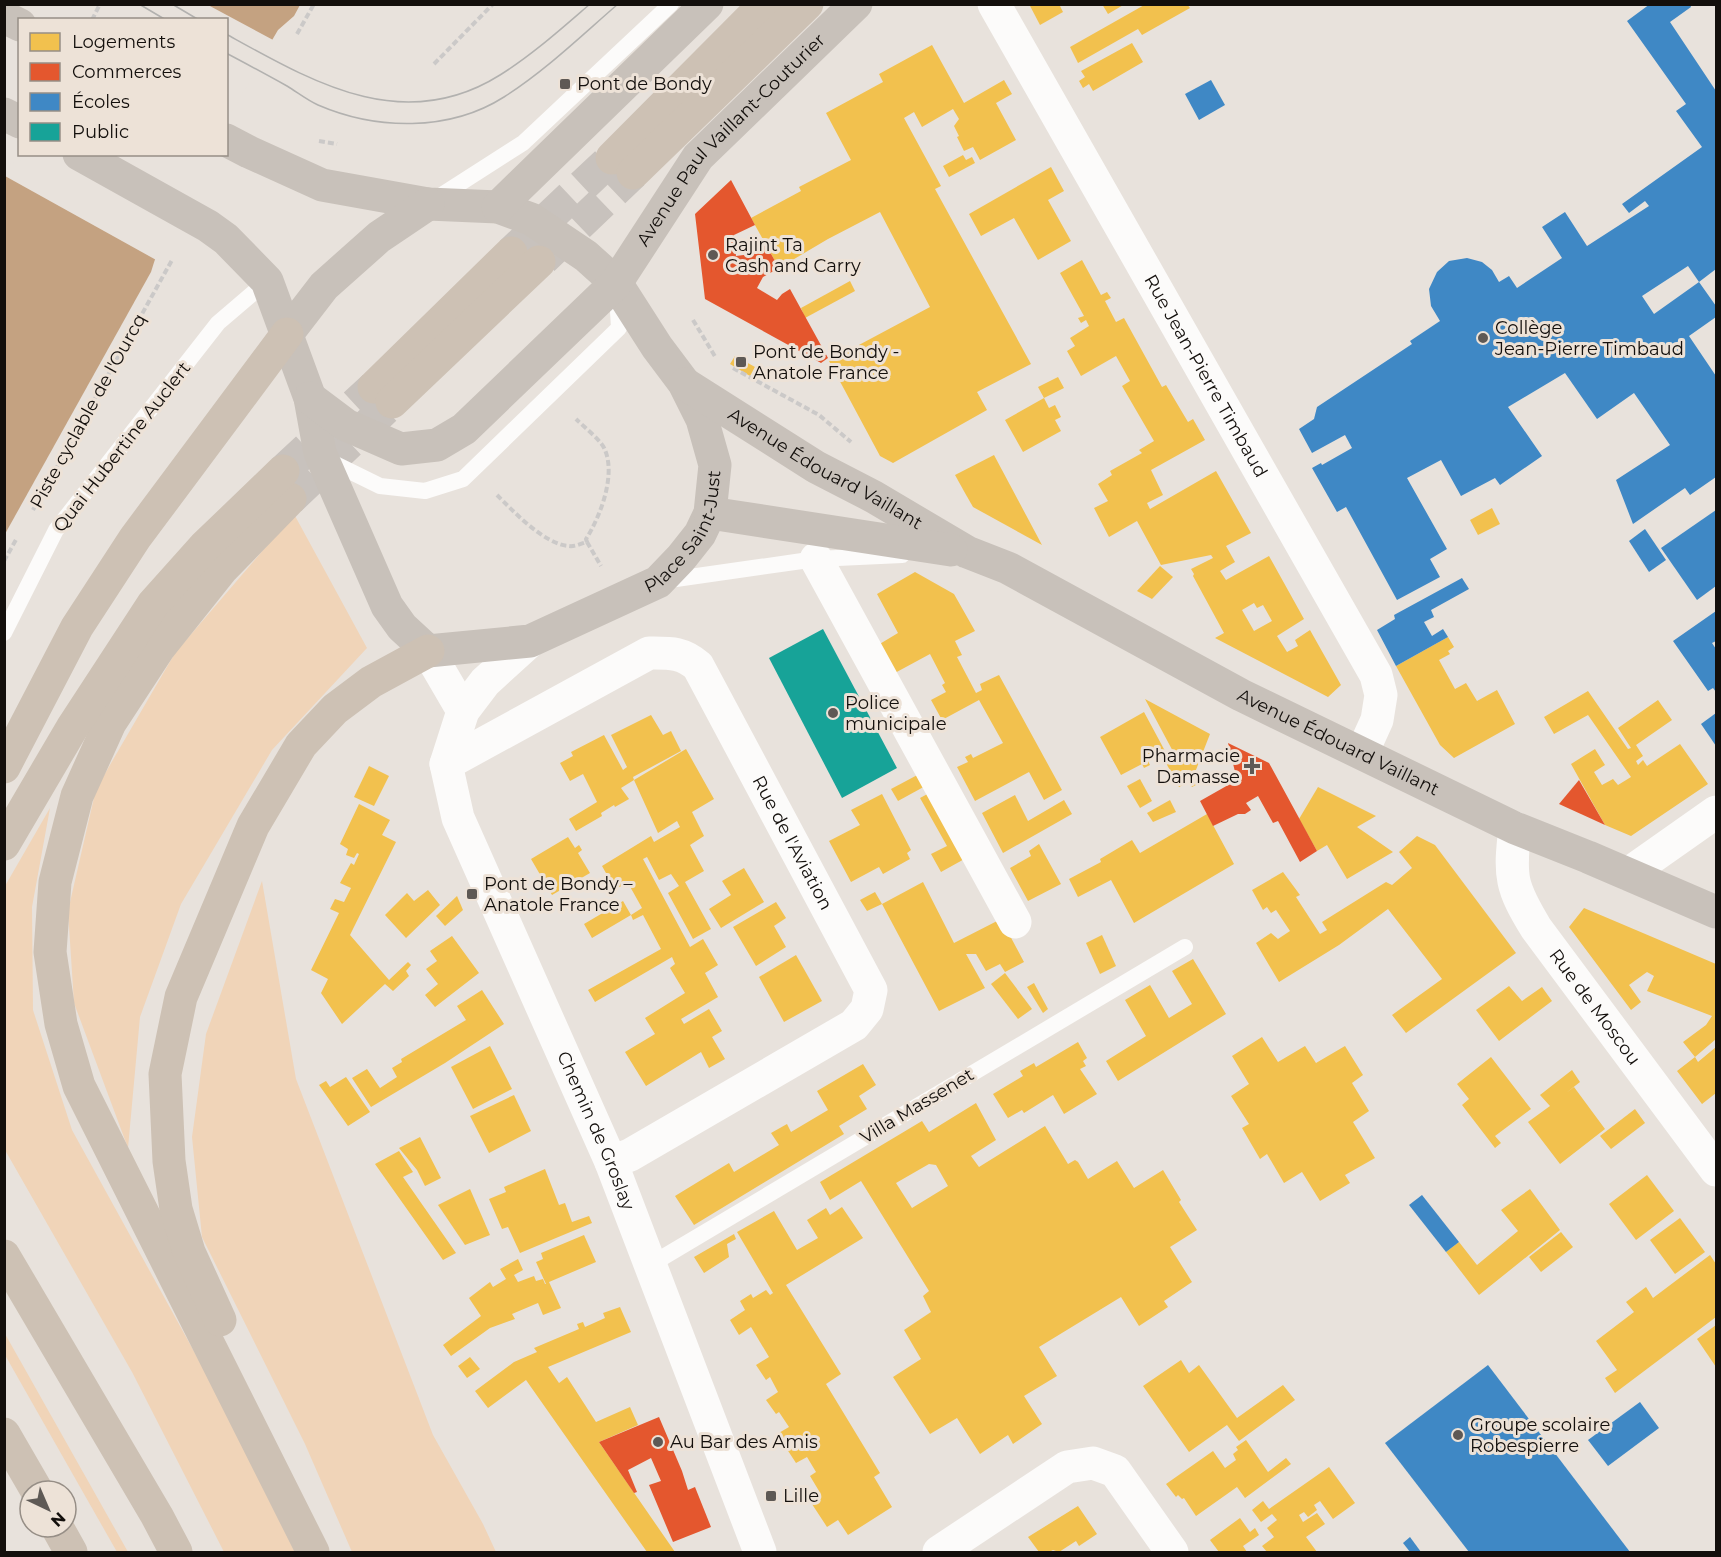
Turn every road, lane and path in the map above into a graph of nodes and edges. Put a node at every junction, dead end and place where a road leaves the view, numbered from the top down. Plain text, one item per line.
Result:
1 (100, 4) edge
2 (314, 4) edge
3 (492, 4) edge
4 (671, 4) edge
5 (707, 4) edge
6 (765, 4) edge
7 (807, 4) edge
8 (856, 4) edge
9 (994, 4) edge
10 (4, 17) edge
11 (93, 18) edge
12 (18, 24) edge
13 (297, 34) dead end
14 (434, 64) dead end
15 (4, 114) edge
16 (18, 121) edge
17 (238, 146) edge
18 (83, 156) edge
19 (428, 204) junction
20 (498, 207) junction
21 (525, 258) tunnel mouth
22 (172, 260) dead end
23 (267, 280) junction
24 (616, 283) junction
25 (288, 334) junction
26 (684, 383) junction
27 (383, 394) tunnel mouth
28 (310, 398) junction
29 (576, 419) dead end
30 (322, 458) junction
31 (497, 495) dead end
32 (710, 513) junction
33 (28, 519) dead end
34 (22, 530) dead end
35 (587, 542) junction
36 (967, 552) junction
37 (816, 559) junction
38 (4, 561) edge
39 (601, 567) dead end
40 (658, 582) junction
41 (4, 633) edge
42 (530, 641) junction
43 (428, 651) junction
44 (463, 711) junction
45 (1362, 753) junction
46 (446, 764) junction
47 (4, 766) edge
48 (1716, 812) edge
49 (1515, 828) junction
50 (4, 844) edge
51 (1628, 874) junction
52 (1716, 912) edge
53 (1015, 922) dead end
54 (1185, 947) dead end
55 (611, 1162) junction
56 (1716, 1170) edge
57 (4, 1256) edge
58 (650, 1265) junction
59 (235, 1396) junction
60 (4, 1434) edge
61 (30, 1479) edge
62 (176, 1552) edge
63 (314, 1552) edge
64 (760, 1552) edge
65 (939, 1552) edge
66 (1172, 1552) edge

1 - 11 path
2 - 13 path
3 - 14 path
4 - 19 lane
5 - 20 main road
6 - 7 highway
8 - 24 main road, Avenue Paul Vaillant-Couturier
9 - 45 street, Rue Jean-Pierre Timbaud
10 - 12 main road
15 - 16 main road
17 - 19 main road, Place Saint-Just
18 - 23 main road
19 - 20 main road, Place Saint-Just
19 - 25 main road
20 - 24 main road, Place Saint-Just
21 - 27 highway
22 - 33 path, Piste cyclable de l'Ourcq
23 - 25 main road
23 - 41 lane, Quai Hubertine Auclert
24 - 26 main road, Place Saint-Just
24 - 28 main road, Avenue Paul Vaillant-Couturier
24 - 30 lane
25 - 28 main road
25 - 47 highway
26 - 32 main road, Place Saint-Just
26 - 36 main road, Avenue Édouard Vaillant
28 - 30 main road
29 - 35 path
30 - 43 main road
31 - 35 path
32 - 36 main road, Avenue Édouard Vaillant
32 - 40 main road, Place Saint-Just
34 - 38 path, Piste cyclable de l'Ourcq
35 - 39 path
36 - 37 lane
36 - 45 main road, Avenue Édouard Vaillant
37 - 40 lane
37 - 53 street
40 - 42 main road, Place Saint-Just
42 - 43 main road, Place Saint-Just
42 - 44 street
43 - 44 street
43 - 59 highway
44 - 46 street
45 - 49 main road, Avenue Édouard Vaillant
46 - 55 street, Chemin de Groslay
46 - 55 street, Rue de l'Aviation
48 - 51 street
49 - 51 main road, Avenue Édouard Vaillant
49 - 56 street, Rue de Moscou
50 - 59 highway
51 - 52 main road, Avenue Édouard Vaillant
54 - 58 lane, Villa Massenet
55 - 58 street, Chemin de Groslay
57 - 62 highway
58 - 64 street, Chemin de Groslay
59 - 63 highway
60 - 61 highway
65 - 66 street

